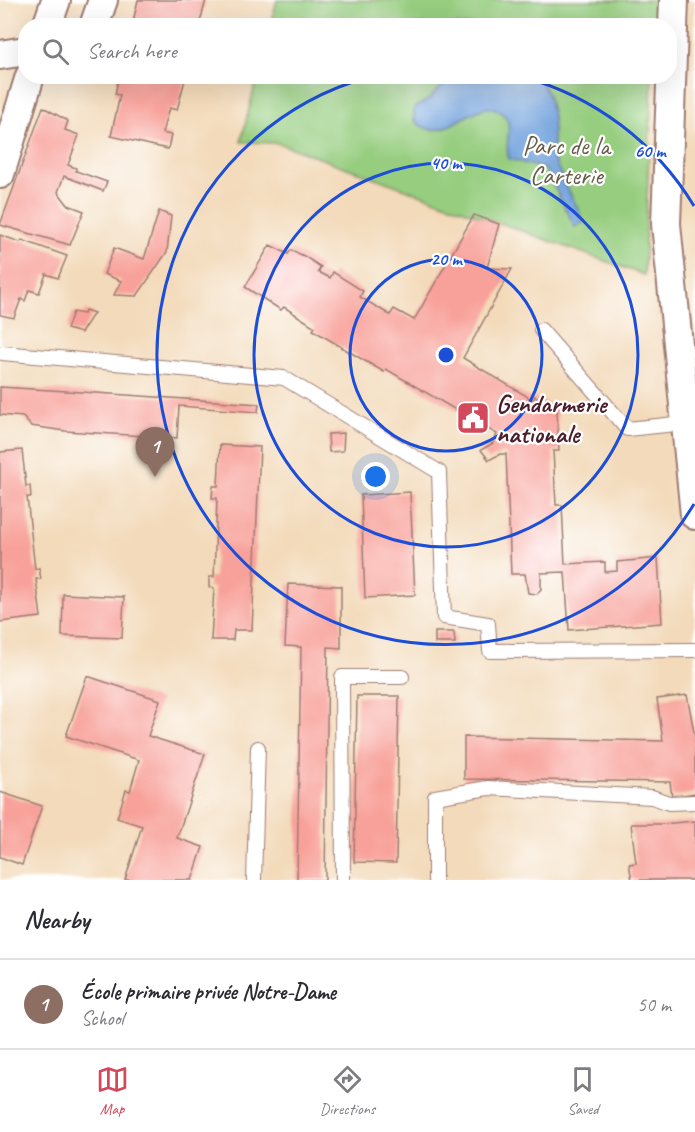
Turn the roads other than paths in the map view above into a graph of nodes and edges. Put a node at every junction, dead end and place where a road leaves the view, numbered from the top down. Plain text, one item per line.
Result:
1 (56, 0) edge
2 (103, 0) edge
3 (674, 0) edge
4 (50, 18) edge
5 (97, 18) edge
6 (673, 18) edge
7 (18, 52) edge
8 (0, 55) edge
9 (28, 84) edge
10 (671, 84) edge
11 (0, 174) edge
12 (541, 330) dead end
13 (2, 353) dead end
14 (686, 423) junction
15 (695, 515) edge
16 (695, 650) edge
17 (402, 677) dead end
18 (258, 748) dead end
19 (695, 802) edge
20 (254, 880) edge
21 (343, 880) edge
22 (435, 880) edge

1 - 4 street
2 - 5 street
3 - 6 street
7 - 8 street
9 - 11 street
10 - 14 street
12 - 14 lane
13 - 16 lane
14 - 15 street
17 - 21 lane
18 - 20 lane
19 - 22 lane

